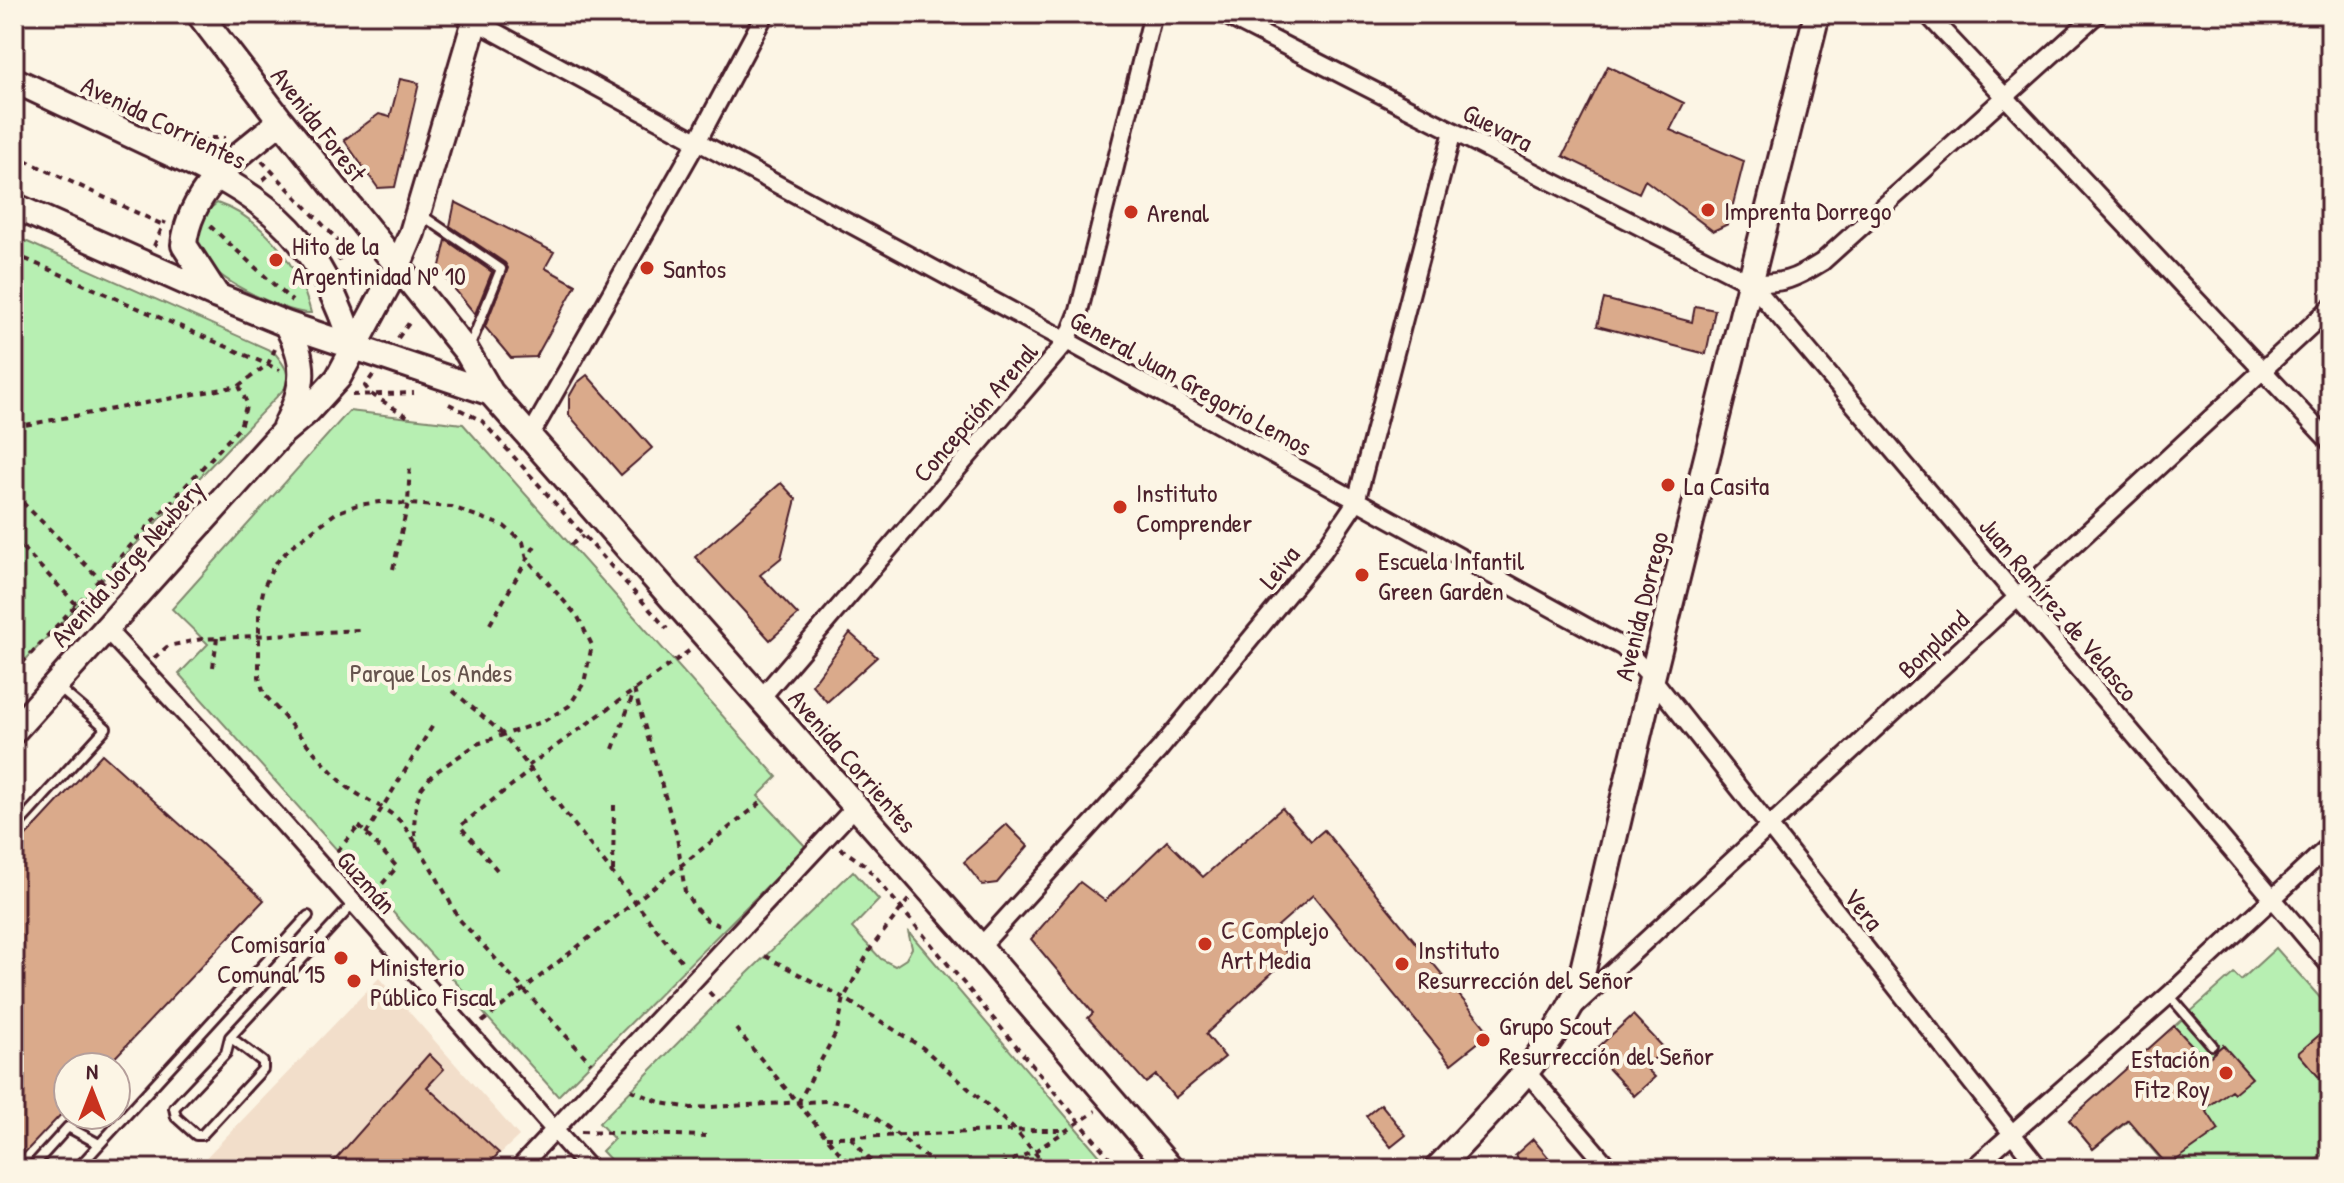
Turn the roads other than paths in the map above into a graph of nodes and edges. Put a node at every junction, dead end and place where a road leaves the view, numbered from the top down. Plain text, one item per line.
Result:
1 (199, 14) edge
2 (765, 14) edge
3 (1153, 14) edge
4 (1223, 14) edge
5 (1817, 14) edge
6 (1927, 14) edge
7 (2097, 14) edge
8 (476, 18) edge
9 (14, 80) edge
10 (2005, 97) junction
11 (281, 121) junction
12 (1453, 131) junction
13 (698, 140) junction
14 (218, 176) junction
15 (14, 206) edge
16 (419, 214) junction
17 (398, 266) junction
18 (1751, 283) junction
19 (217, 296) junction
20 (2330, 308) edge
21 (292, 315) junction
22 (1067, 341) junction
23 (353, 347) junction
24 (467, 352) junction
25 (2263, 371) junction
26 (491, 393) junction
27 (283, 432) junction
28 (530, 436) junction
29 (2330, 442) edge
30 (1356, 502) junction
31 (2017, 597) junction
32 (106, 629) junction
33 (1652, 678) junction
34 (56, 685) junction
35 (761, 698) junction
36 (14, 731) edge
37 (856, 806) junction
38 (14, 829) edge
39 (1770, 829) junction
40 (2330, 845) edge
41 (2274, 897) junction
42 (354, 903) junction
43 (308, 916) dead end
44 (980, 947) junction
45 (2330, 966) edge
46 (2169, 995) junction
47 (1567, 1014) junction
48 (230, 1037) junction
49 (2212, 1045) dead end
50 (1526, 1071) junction
51 (554, 1130) junction
52 (2012, 1133) junction
53 (99, 1144) junction
54 (30, 1169) edge
55 (77, 1169) edge
56 (518, 1169) edge
57 (589, 1169) edge
58 (1171, 1169) edge
59 (1437, 1169) edge
60 (1610, 1169) edge
61 (1972, 1169) edge
62 (2040, 1169) edge

1 - 11 main road, Avenida Forest
2 - 13 street
3 - 22 street, Concepción Arenal
4 - 12 street, Guevara
5 - 18 main road, Avenida Dorrego
6 - 10 street
7 - 10 street
8 - 13 street, General Juan Gregorio Lemos
8 - 16 main road, Avenida Jorge Newbery
9 - 14 main road, Avenida Corrientes
10 - 18 street
10 - 25 street
11 - 14 main road
11 - 17 main road, Avenida Forest
12 - 18 street, Guevara
12 - 30 street, Leiva
13 - 22 street, General Juan Gregorio Lemos
13 - 28 street
14 - 19 main road
14 - 23 main road, Avenida Corrientes
15 - 19 main road, Avenida Corrientes
16 - 17 main road, Avenida Jorge Newbery
16 - 24 lane
17 - 23 main road, Avenida Jorge Newbery
17 - 24 main road, Avenida Corrientes
18 - 31 street, Juan Ramírez de Velasco
18 - 33 main road, Avenida Dorrego
19 - 21 main road, Avenida Corrientes
20 - 25 street, Bonpland
21 - 23 main road, Avenida Corrientes
21 - 27 main road, Avenida Jorge Newbery
22 - 30 street, General Juan Gregorio Lemos
22 - 35 street, Concepción Arenal
23 - 26 main road, Avenida Corrientes
23 - 27 main road, Avenida Jorge Newbery
24 - 26 main road, Avenida Corrientes
25 - 29 street
25 - 31 street, Bonpland
26 - 28 main road, Avenida Corrientes
27 - 32 main road, Avenida Jorge Newbery
28 - 35 main road, Avenida Corrientes
30 - 33 street, General Juan Gregorio Lemos
30 - 44 street, Leiva
31 - 39 street, Bonpland
31 - 41 street, Juan Ramírez de Velasco
32 - 34 main road, Avenida Jorge Newbery
32 - 42 street, Guzmán
33 - 39 street, Vera
33 - 47 main road, Avenida Dorrego
34 - 36 main road, Avenida Jorge Newbery
34 - 38 lane
35 - 37 main road, Avenida Corrientes
37 - 44 main road, Avenida Corrientes
37 - 51 street
39 - 47 street, Bonpland
39 - 52 street, Vera
40 - 41 street
41 - 45 street, Juan Ramírez de Velasco
41 - 46 street
42 - 48 lane
42 - 51 street, Guzmán
43 - 53 lane
44 - 58 main road, Avenida Corrientes
46 - 49 lane
46 - 52 street
47 - 50 main road, Avenida Dorrego
48 - 48 lane
50 - 59 main road, Avenida Dorrego
50 - 60 street
51 - 56 street
51 - 57 street, Guzmán
52 - 61 street
52 - 62 street, Vera
53 - 54 lane
53 - 55 lane

